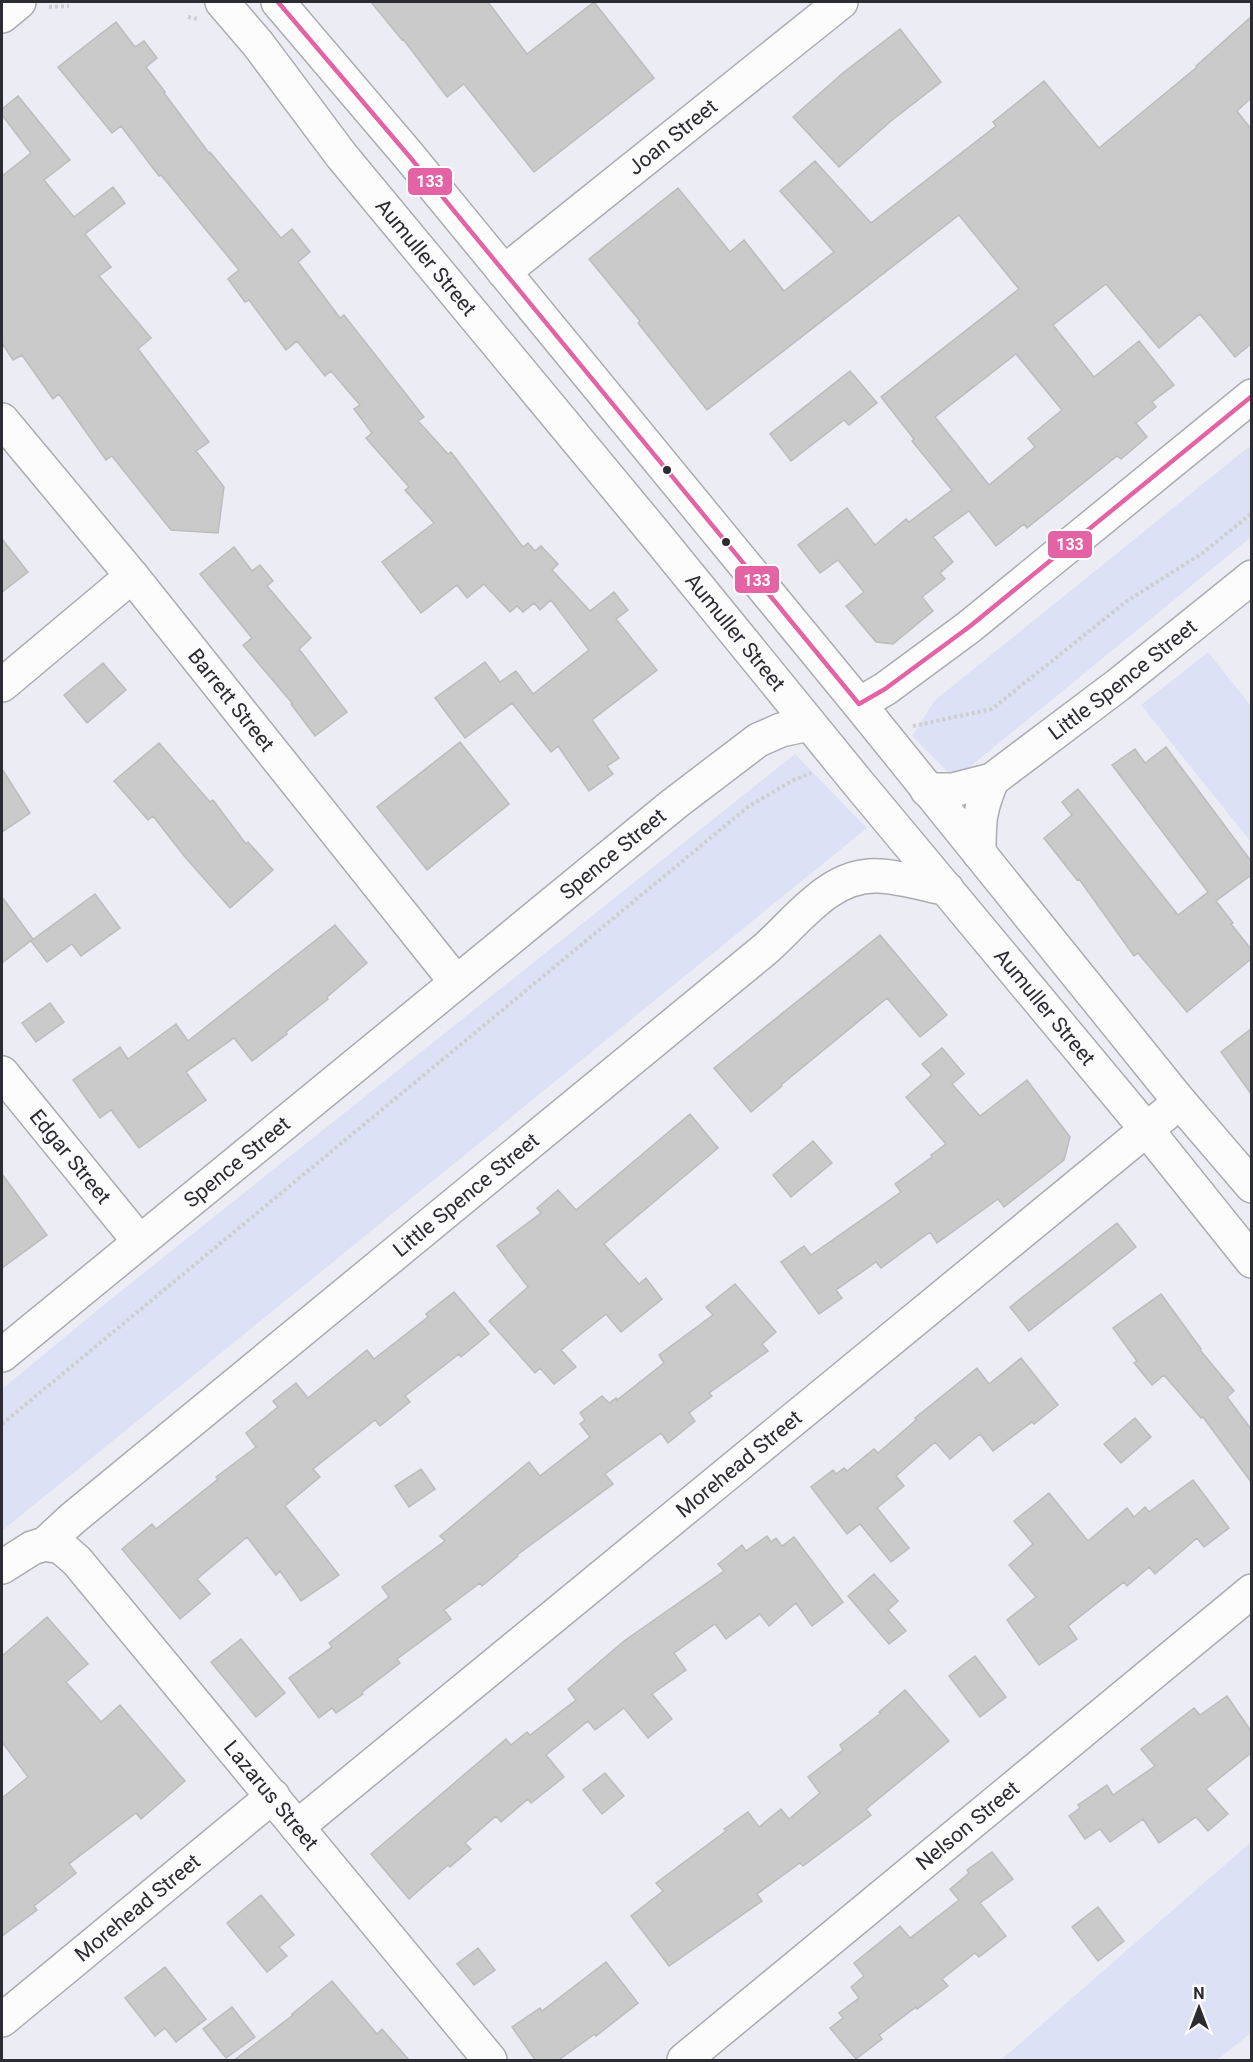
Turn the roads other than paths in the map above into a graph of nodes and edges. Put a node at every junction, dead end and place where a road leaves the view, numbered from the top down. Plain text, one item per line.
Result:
1 (19, 2) edge
2 (222, 2) edge
3 (278, 2) edge
4 (841, 2) edge
5 (2, 16) edge
6 (504, 272) junction
7 (540, 315) junction
8 (1251, 396) edge
9 (2, 420) edge
10 (592, 458) junction
11 (132, 576) junction
12 (1251, 577) edge
13 (2, 685) edge
14 (859, 704) junction
15 (809, 724) junction
16 (992, 780) junction
17 (927, 790) junction
18 (979, 854) junction
19 (947, 889) junction
20 (456, 982) junction
21 (2, 1073) edge
22 (1180, 1102) junction
23 (1147, 1130) junction
24 (1251, 1186) edge
25 (139, 1241) junction
26 (1251, 1261) edge
27 (2, 1354) edge
28 (45, 1544) junction
29 (2, 1567) edge
30 (1251, 1591) edge
31 (273, 1796) junction
32 (297, 1827) junction
33 (2, 2019) edge
34 (490, 2061) edge
35 (684, 2061) edge

1 - 5 street
2 - 10 street, Aumuller Street
3 - 6 street
4 - 6 street, Joan Street
6 - 7 street
7 - 10 street
7 - 14 street
8 - 14 street, Spence Street
9 - 11 street, Barrett Street
10 - 15 street, Aumuller Street
11 - 13 street
11 - 20 street, Barrett Street
12 - 16 street, Little Spence Street
14 - 15 street, Spence Street
14 - 17 street
15 - 19 street, Aumuller Street
15 - 20 street, Spence Street
16 - 17 street, Little Spence Street
16 - 18 street
17 - 18 street
18 - 22 street
19 - 23 street, Aumuller Street
19 - 28 street, Little Spence Street
20 - 25 street, Spence Street
21 - 25 street, Edgar Street
22 - 23 street, Morehead Street
22 - 24 street
23 - 26 street, Aumuller Street
23 - 32 street, Morehead Street
25 - 27 street, Spence Street
28 - 29 street, Little Spence Street
28 - 31 street, Lazarus Street
30 - 35 street, Nelson Street
31 - 32 street, Lazarus Street
31 - 33 street, Morehead Street
32 - 34 street, Lazarus Street

